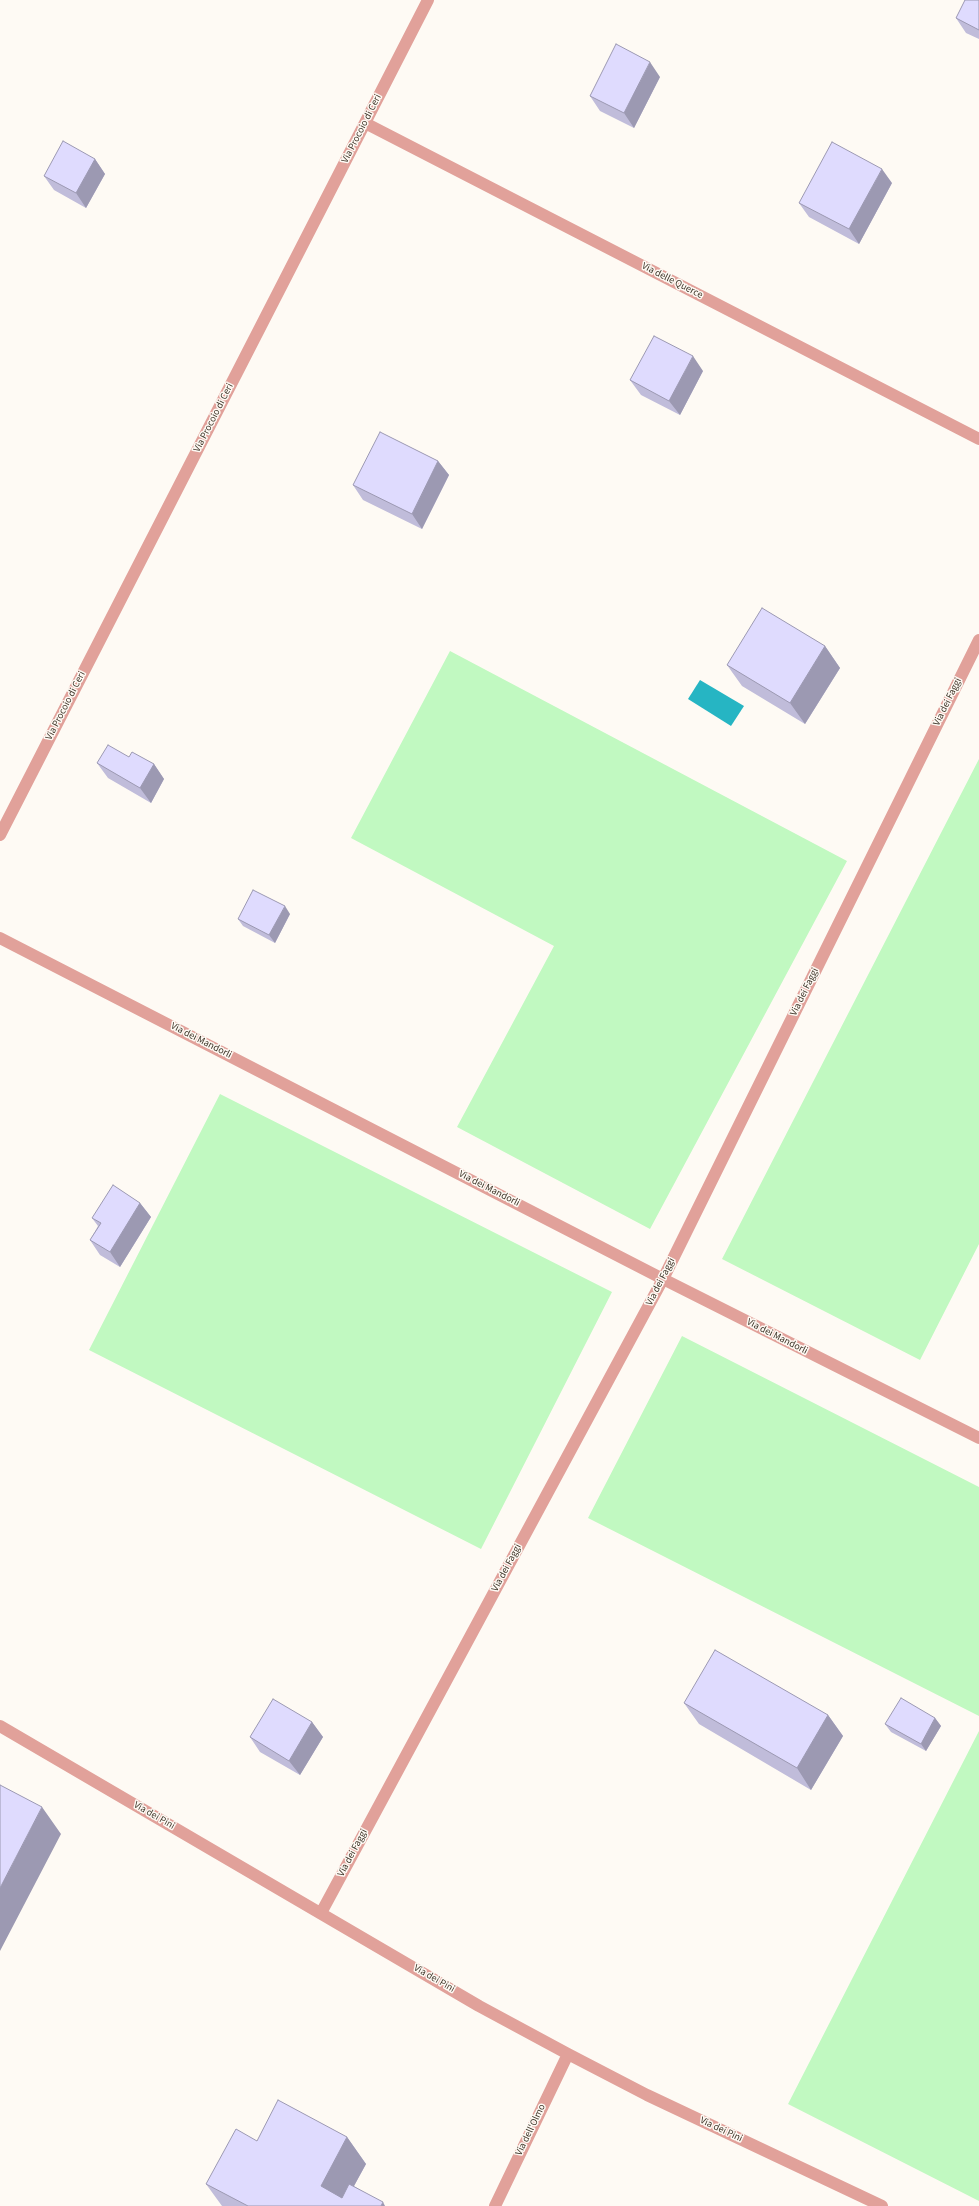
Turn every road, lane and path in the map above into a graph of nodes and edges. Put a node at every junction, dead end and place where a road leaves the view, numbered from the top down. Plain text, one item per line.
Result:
1 (428, 0) edge
2 (365, 123) junction
3 (979, 439) edge
4 (979, 640) edge
5 (0, 835) edge
6 (0, 938) edge
7 (663, 1279) junction
8 (979, 1438) edge
9 (0, 1726) edge
10 (320, 1913) junction
11 (568, 2054) junction
12 (495, 2206) edge
13 (882, 2206) edge

1 - 2 street, Via Procoio di Ceri
2 - 3 street, Via delle Querce
2 - 5 street, Via Procoio di Ceri
4 - 7 street, Via dei Faggi
6 - 7 street, Via dei Mandorli
7 - 8 street, Via dei Mandorli
7 - 10 street, Via dei Faggi
9 - 10 street, Via dei Pini
10 - 11 street, Via dei Pini
11 - 12 street, Via dell'Olmo
11 - 13 street, Via dei Pini

